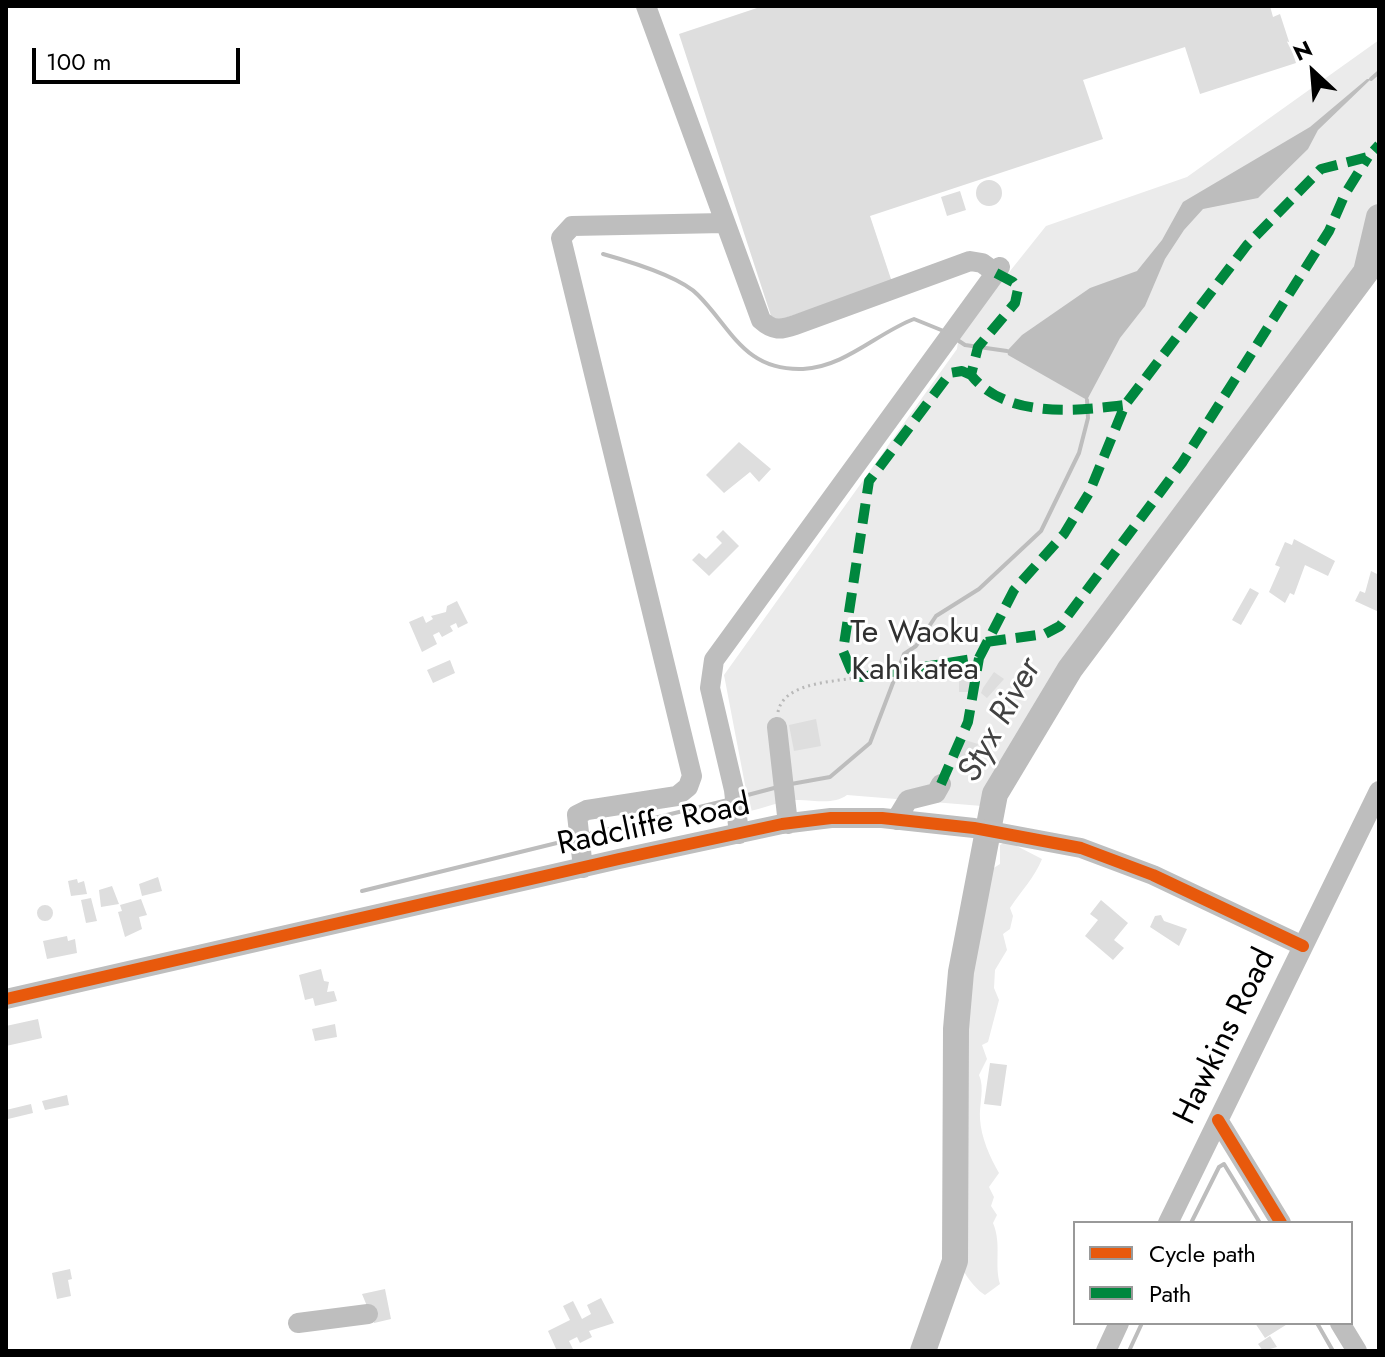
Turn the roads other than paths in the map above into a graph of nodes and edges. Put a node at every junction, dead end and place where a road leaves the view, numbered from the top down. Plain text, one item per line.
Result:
1 (646, 6) edge
2 (724, 223) junction
3 (777, 727) road end
4 (941, 784) dead end
5 (1379, 791) edge
6 (896, 820) junction
7 (788, 824) junction
8 (739, 834) junction
9 (583, 868) junction
10 (1303, 946) junction
11 (6, 999) edge
12 (1218, 1120) junction
13 (1169, 1221) edge
14 (1280, 1221) edge
15 (368, 1314) dead end
16 (298, 1323) dead end
17 (1118, 1325) edge
18 (1341, 1325) edge
19 (1106, 1351) edge
20 (1357, 1351) edge

1 - 2 street
2 - 8 street
2 - 9 street
3 - 7 street
4 - 6 street
5 - 10 street, Hawkins Road
6 - 7 street, Radcliffe Road
6 - 10 street, Radcliffe Road
7 - 8 street, Radcliffe Road
8 - 9 street, Radcliffe Road
9 - 11 street, Radcliffe Road
10 - 12 street, Hawkins Road
12 - 13 street, Hawkins Road
12 - 14 street
15 - 16 street
17 - 19 street
18 - 20 street

